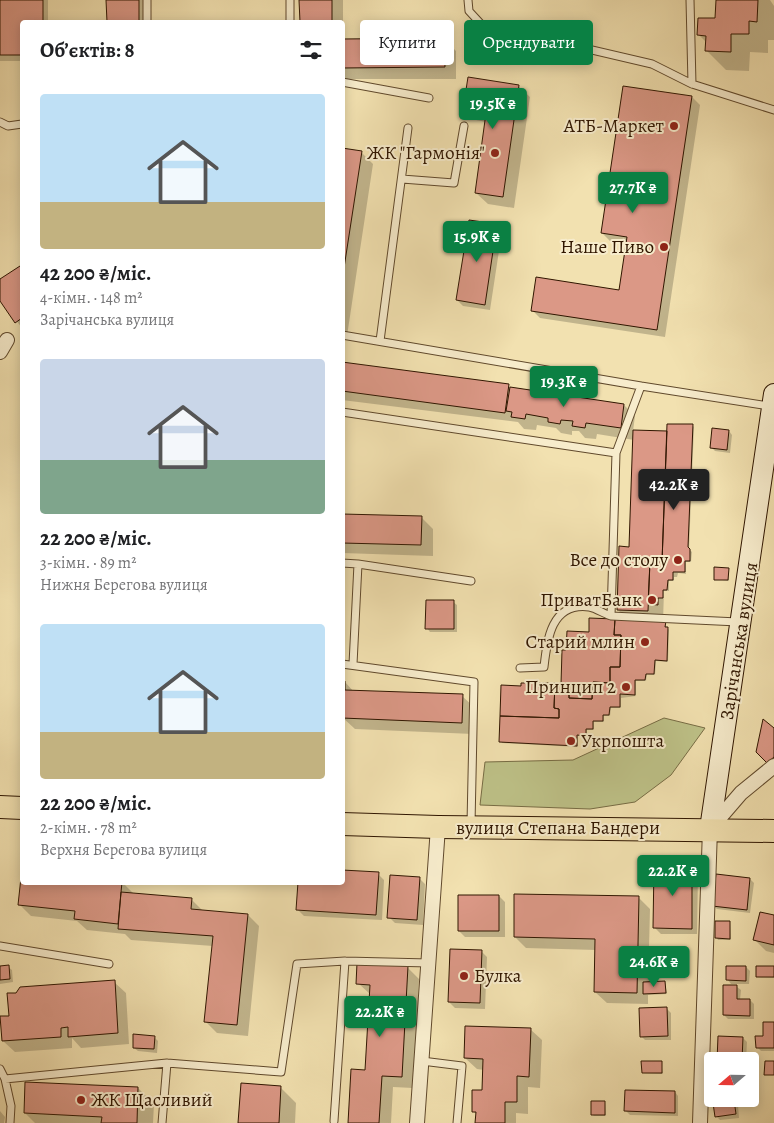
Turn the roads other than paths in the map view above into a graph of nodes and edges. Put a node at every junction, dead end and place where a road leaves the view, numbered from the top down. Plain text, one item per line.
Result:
1 (147, 0) edge
2 (290, 0) edge
3 (468, 0) edge
4 (690, 0) edge
5 (147, 20) edge
6 (290, 20) edge
7 (345, 83) edge
8 (692, 84) junction
9 (429, 98) dead end
10 (774, 110) edge
11 (0, 122) edge
12 (20, 124) edge
13 (464, 126) dead end
14 (408, 128) dead end
15 (402, 179) junction
16 (345, 335) edge
17 (7, 340) dead end
18 (380, 341) junction
19 (0, 352) edge
20 (641, 386) junction
21 (773, 400) edge
22 (345, 412) edge
23 (616, 453) junction
24 (769, 459) edge
25 (345, 563) edge
26 (358, 564) junction
27 (470, 582) dead end
28 (611, 616) junction
29 (742, 623) junction
30 (345, 664) edge
31 (353, 664) junction
32 (520, 668) dead end
33 (774, 766) edge
34 (0, 806) edge
35 (20, 808) edge
36 (345, 824) edge
37 (438, 827) junction
38 (470, 827) junction
39 (710, 829) junction
40 (774, 831) edge
41 (0, 946) edge
42 (345, 961) junction
43 (429, 963) junction
44 (110, 964) dead end
45 (422, 1061) junction
46 (167, 1064) junction
47 (0, 1069) edge
48 (6, 1079) junction
49 (334, 1121) dead end
50 (10, 1123) edge
51 (162, 1123) edge
52 (417, 1123) edge
53 (457, 1123) edge
54 (700, 1123) edge

1 - 5 lane
2 - 6 lane
3 - 8 lane
4 - 8 lane
7 - 9 lane
8 - 10 lane
11 - 12 lane
13 - 15 lane
14 - 15 lane
15 - 18 lane
16 - 18 lane
17 - 19 street
18 - 20 lane
20 - 21 lane
20 - 23 lane
21 - 24 street, Зарічанська вулиця
22 - 23 lane
23 - 28 lane
24 - 29 street, Зарічанська вулиця
25 - 26 lane
26 - 27 lane
26 - 31 lane
28 - 29 lane
28 - 32 lane
29 - 39 street, Зарічанська вулиця
30 - 31 lane
31 - 38 lane
33 - 39 street
34 - 35 main road
36 - 37 main road, вулиця Степана Бандери
37 - 38 main road, вулиця Степана Бандери
37 - 43 street
38 - 39 main road, вулиця Степана Бандери
39 - 40 main road, вулиця Степана Бандери
39 - 54 street
41 - 44 lane
42 - 43 lane
42 - 46 lane
42 - 49 lane
43 - 45 street
45 - 52 street
45 - 53 lane
46 - 48 lane
46 - 51 lane
47 - 48 lane
48 - 50 lane

